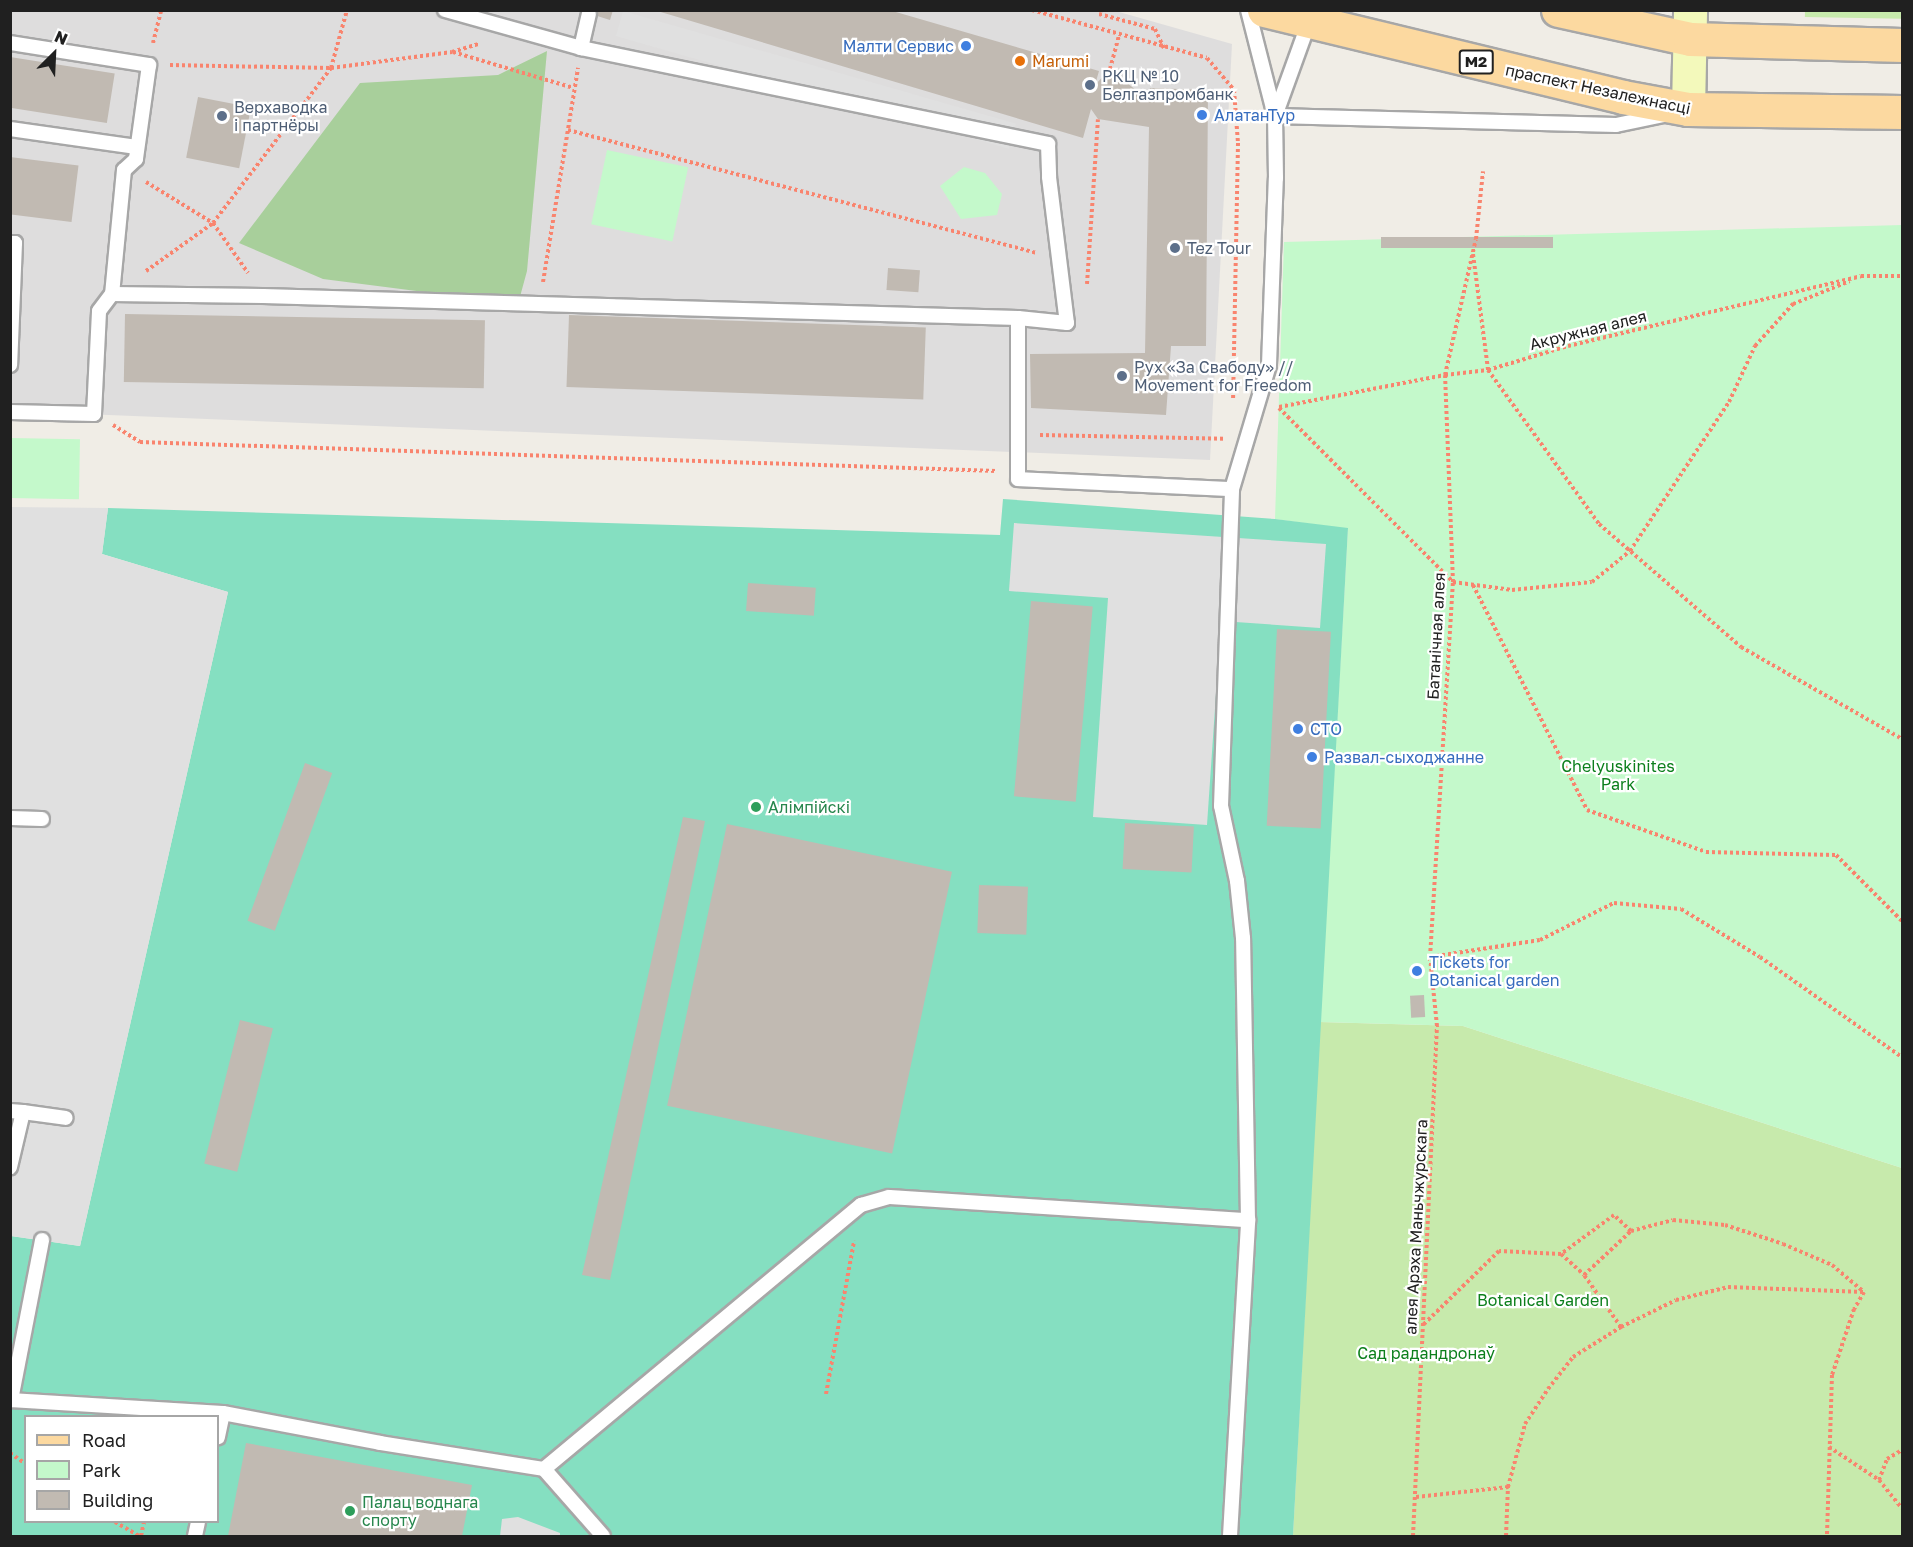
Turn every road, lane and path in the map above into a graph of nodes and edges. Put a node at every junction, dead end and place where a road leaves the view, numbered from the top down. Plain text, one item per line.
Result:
1 (161, 10) edge
2 (346, 10) edge
3 (445, 10) edge
4 (1032, 10) edge
5 (1248, 10) edge
6 (1264, 10) edge
7 (1558, 10) edge
8 (589, 14) dead end
9 (1099, 14) dead end
10 (1309, 22) junction
11 (1690, 25) edge
12 (527, 32) junction
13 (1119, 36) junction
14 (10, 43) edge
15 (1902, 45) edge
16 (581, 48) junction
17 (1164, 48) junction
18 (452, 52) junction
19 (148, 65) junction
20 (332, 68) junction
21 (1110, 69) dead end
22 (574, 88) junction
23 (1688, 110) junction
24 (1902, 112) edge
25 (1275, 116) junction
26 (1098, 119) dead end
27 (10, 129) edge
28 (568, 130) junction
29 (137, 147) junction
30 (124, 170) junction
31 (1483, 171) dead end
32 (213, 223) junction
33 (13, 243) edge
34 (1473, 250) junction
35 (1059, 258) junction
36 (1861, 276) junction
37 (1902, 276) edge
38 (1086, 290) dead end
39 (112, 294) junction
40 (263, 296) junction
41 (539, 304) junction
42 (1018, 318) junction
43 (10, 365) edge
44 (1488, 370) junction
45 (1445, 375) junction
46 (1233, 404) dead end
47 (10, 412) edge
48 (94, 414) junction
49 (1039, 435) dead end
50 (1232, 439) dead end
51 (1017, 472) junction
52 (1232, 489) junction
53 (1630, 551) junction
54 (1453, 582) junction
55 (1472, 584) junction
56 (1902, 739) edge
57 (10, 818) edge
58 (42, 819) dead end
59 (1902, 921) edge
60 (1430, 957) junction
61 (1437, 1026) joint
62 (1902, 1057) edge
63 (17, 1112) edge
64 (66, 1118) dead end
65 (10, 1167) edge
66 (861, 1205) junction
67 (1248, 1220) junction
68 (1631, 1231) junction
69 (42, 1240) dead end
70 (1561, 1254) junction
71 (1584, 1275) junction
72 (1864, 1292) junction
73 (1424, 1324) junction
74 (1621, 1327) junction
75 (826, 1394) dead end
76 (11, 1400) edge
77 (223, 1413) junction
78 (219, 1432) edge
79 (1828, 1446) junction
80 (1902, 1450) edge
81 (10, 1453) edge
82 (16, 1458) junction
83 (10, 1460) edge
84 (24, 1463) edge
85 (544, 1469) junction
86 (1879, 1480) junction
87 (1508, 1487) junction
88 (1416, 1497) junction
89 (1902, 1508) edge
90 (119, 1523) edge
91 (140, 1536) edge
92 (603, 1536) edge
93 (1230, 1536) edge
94 (1413, 1536) edge
95 (1506, 1536) edge
96 (1827, 1536) edge

1 - 19 path
2 - 20 path
3 - 12 lane
4 - 13 path
5 - 25 lane
6 - 10 main road, праспект Незалежнасці / М2
7 - 11 main road
8 - 16 lane
9 - 17 path
10 - 23 main road, праспект Незалежнасці / М2
10 - 25 lane
11 - 15 main road
11 - 23 main road
12 - 16 lane
12 - 18 path
13 - 17 path
13 - 21 path
14 - 19 lane
16 - 22 path
16 - 35 lane
17 - 46 path
18 - 20 path
18 - 22 path
19 - 20 path
19 - 29 lane
20 - 32 path
22 - 28 path
23 - 24 main road, праспект Незалежнасці / М2
23 - 25 lane
25 - 52 lane
26 - 38 path
27 - 29 lane
28 - 35 path
28 - 41 path
29 - 30 lane
30 - 32 path
30 - 39 lane
31 - 34 path
32 - 39 path
32 - 40 path
33 - 43 lane
34 - 44 path
34 - 45 path, Батанічная алея
35 - 42 lane
36 - 37 path, Акружная алея
36 - 44 path, Акружная алея
36 - 53 path
39 - 40 lane
39 - 48 lane
40 - 41 lane
41 - 42 lane
42 - 51 lane
44 - 45 path, Акружная алея
44 - 53 path
45 - 54 path, Батанічная алея
45 - 54 path, Акружная алея
47 - 48 lane
48 - 51 path
49 - 50 path
51 - 52 lane
52 - 67 lane
53 - 55 path
53 - 56 path
54 - 55 path
54 - 60 path, Батанічная алея
55 - 59 path
57 - 58 lane
60 - 61 path, Батанічная алея
60 - 62 path
61 - 73 path, алея Арэха Маньчжурскага
63 - 64 lane
63 - 65 lane
66 - 67 lane
66 - 75 path
66 - 85 lane
67 - 93 lane
68 - 70 path
68 - 71 path
68 - 72 path
69 - 76 lane
70 - 71 path
70 - 73 path
71 - 74 path
72 - 74 path
72 - 79 path
73 - 88 path, алея Арэха Маньчжурскага
74 - 87 path
76 - 77 lane
77 - 78 lane
77 - 85 lane
79 - 86 path
79 - 96 path
80 - 86 path
81 - 82 path
82 - 83 path
82 - 84 path
85 - 92 lane
86 - 89 path
87 - 88 path
87 - 95 path
88 - 94 path, алея Арэха Маньчжурскага
90 - 91 path

